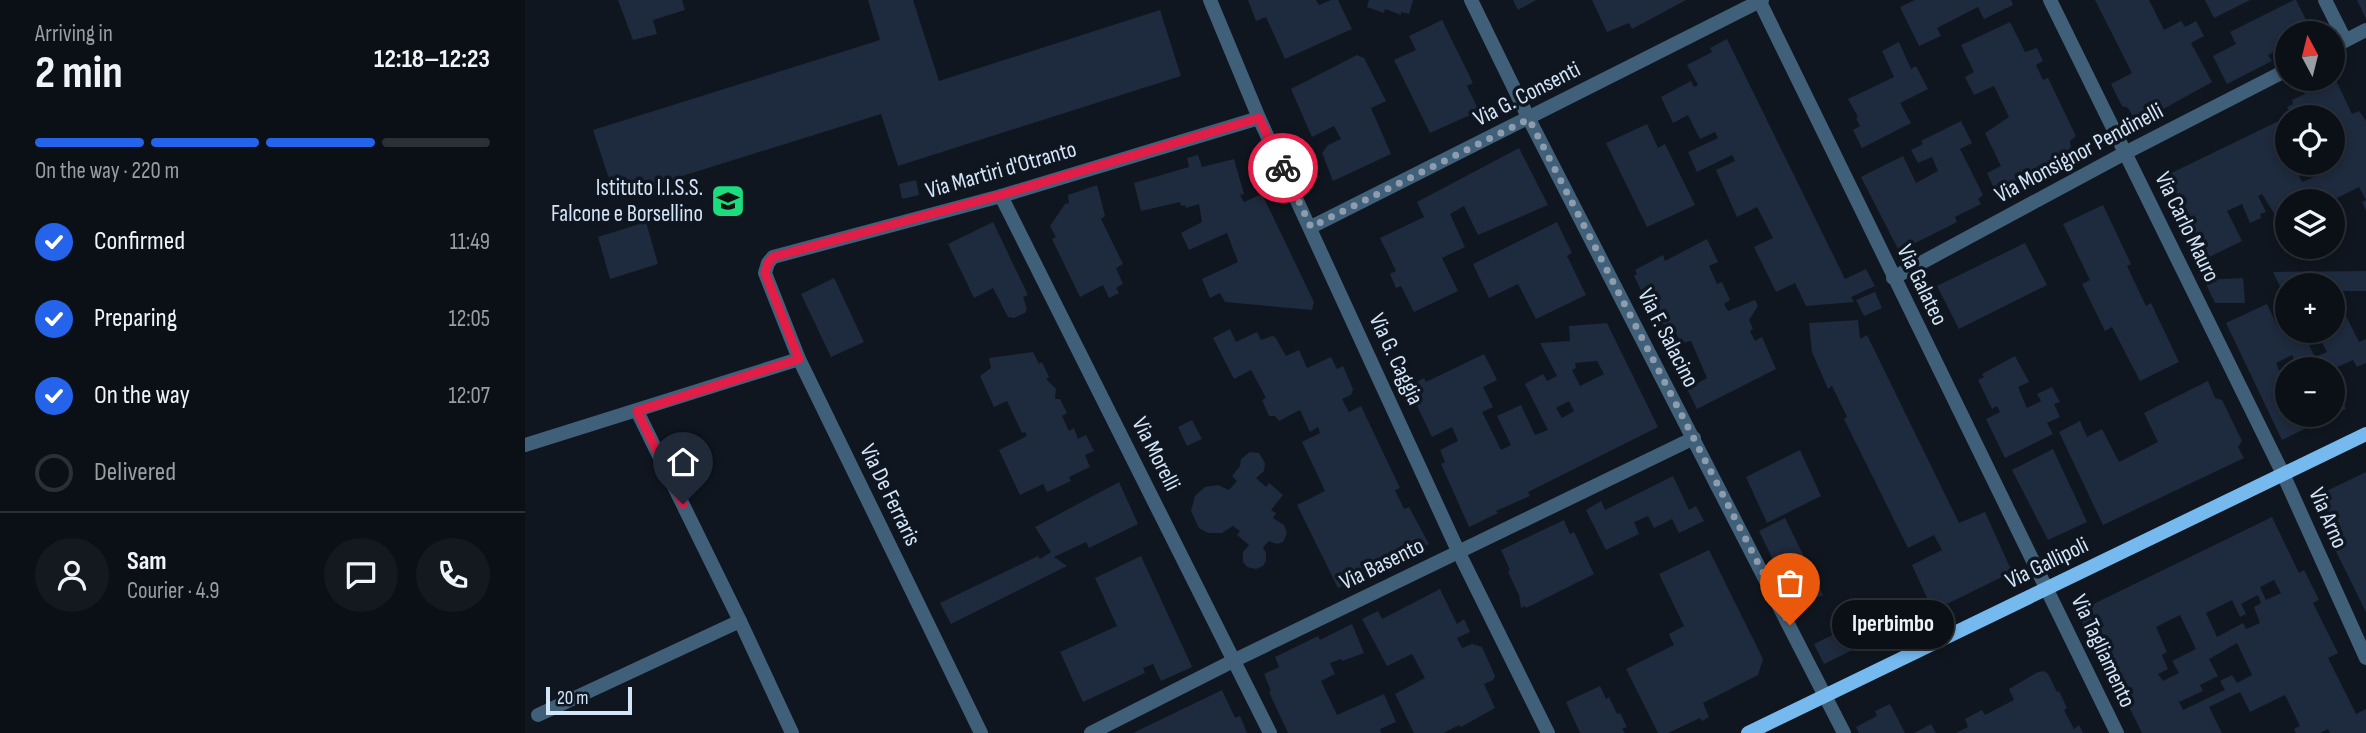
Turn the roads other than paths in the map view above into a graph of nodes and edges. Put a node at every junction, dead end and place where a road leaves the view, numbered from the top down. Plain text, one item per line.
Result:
1 (1210, 0) edge
2 (1471, 0) edge
3 (1760, 0) edge
4 (2050, 0) edge
5 (2325, 0) edge
6 (2332, 21) edge
7 (2366, 30) edge
8 (2345, 41) edge
9 (2275, 76) edge
10 (1259, 118) junction
11 (1529, 119) junction
12 (2125, 153) junction
13 (1001, 195) junction
14 (1311, 227) junction
15 (765, 273) joint
16 (1893, 278) junction
17 (799, 359) junction
18 (637, 411) junction
19 (2366, 434) edge
20 (1694, 438) junction
21 (525, 445) edge
22 (2283, 474) junction
23 (1459, 553) junction
24 (2048, 588) junction
25 (740, 621) junction
26 (2366, 657) edge
27 (1235, 660) junction
28 (1826, 695) junction
29 (538, 715) dead end
30 (792, 733) edge
31 (981, 733) edge
32 (1091, 733) edge
33 (1270, 733) edge
34 (1548, 733) edge
35 (1748, 733) edge
36 (1844, 733) edge
37 (2117, 733) edge

1 - 10 street, Via G. Caggia
2 - 11 street, Via F. Salacino
3 - 11 street, Via G. Consenti
3 - 16 street, Via Galateo
4 - 12 street, Via Carlo Mauro
5 - 6 street
7 - 8 street
9 - 12 street, Via Monsignor Pendinelli
10 - 13 street, Via Martiri d'Otranto
10 - 14 street, Via G. Caggia
11 - 14 street, Via G. Consenti
11 - 20 street, Via F. Salacino
12 - 16 street, Via Monsignor Pendinelli
12 - 22 street, Via Carlo Mauro
13 - 15 street, Via Martiri d'Otranto
13 - 27 street, Via Morelli
14 - 23 street, Via G. Caggia
15 - 17 street, Via De Ferraris
16 - 24 street, Via Galateo
17 - 18 street
17 - 31 street, Via De Ferraris
18 - 21 street
18 - 25 street
19 - 22 main road, Via Gallipoli
20 - 23 street, Via Basento
20 - 28 street, Via F. Salacino
22 - 24 main road, Via Gallipoli
22 - 26 street, Via Arno
23 - 27 street, Via Basento
23 - 34 street, Via G. Caggia
24 - 28 main road, Via Gallipoli
24 - 37 street, Via Tagliamento
25 - 29 street
25 - 30 street
27 - 32 street, Via Basento
27 - 33 street, Via Morelli
28 - 35 main road, Via Gallipoli
28 - 36 street, Via F. Salacino

